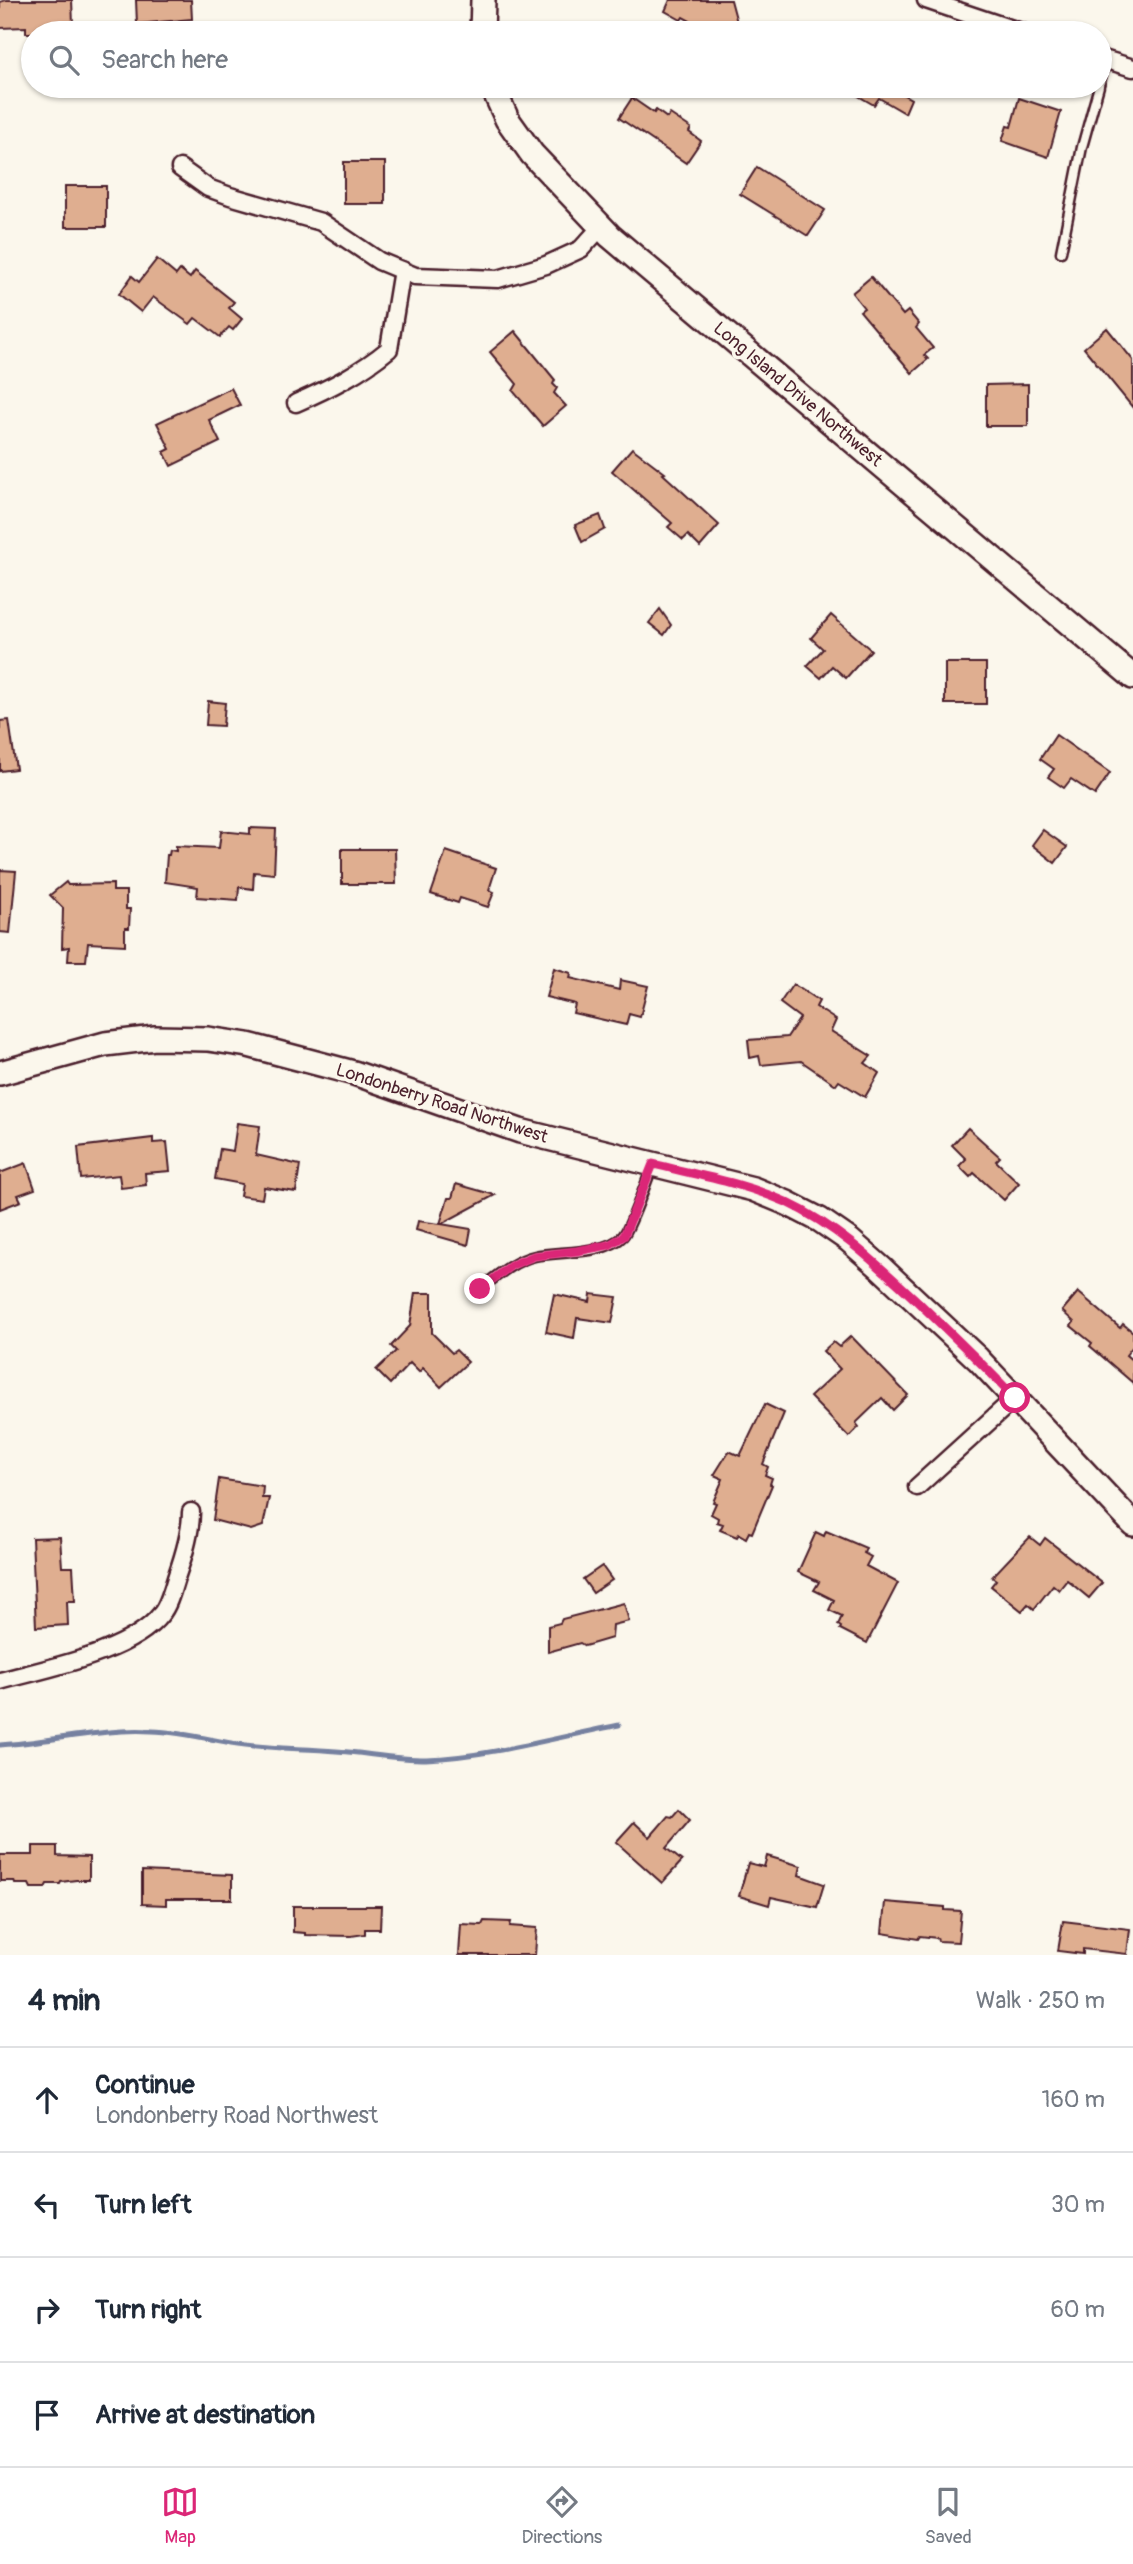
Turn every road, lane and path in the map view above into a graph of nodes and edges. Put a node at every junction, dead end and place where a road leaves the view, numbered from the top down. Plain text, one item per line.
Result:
1 (483, 0) edge
2 (926, 0) edge
3 (482, 21) edge
4 (988, 21) edge
5 (1112, 62) edge
6 (1133, 68) edge
7 (497, 98) edge
8 (1095, 98) edge
9 (180, 168) dead end
10 (601, 227) junction
11 (1061, 253) dead end
12 (402, 270) junction
13 (296, 402) dead end
14 (1133, 677) edge
15 (0, 1073) edge
16 (653, 1164) junction
17 (480, 1289) dead end
18 (1015, 1398) junction
19 (917, 1487) dead end
20 (191, 1512) dead end
21 (1133, 1524) edge
22 (0, 1681) edge

1 - 3 street
2 - 4 street
5 - 6 street
7 - 10 street, Long Island Drive Northwest
8 - 11 lane
9 - 12 street
10 - 12 street
10 - 14 street, Long Island Drive Northwest
12 - 13 street
15 - 16 street, Londonberry Road Northwest
16 - 17 lane
16 - 18 street, Londonberry Road Northwest
18 - 19 street
18 - 21 street, Londonberry Road Northwest
20 - 22 street

